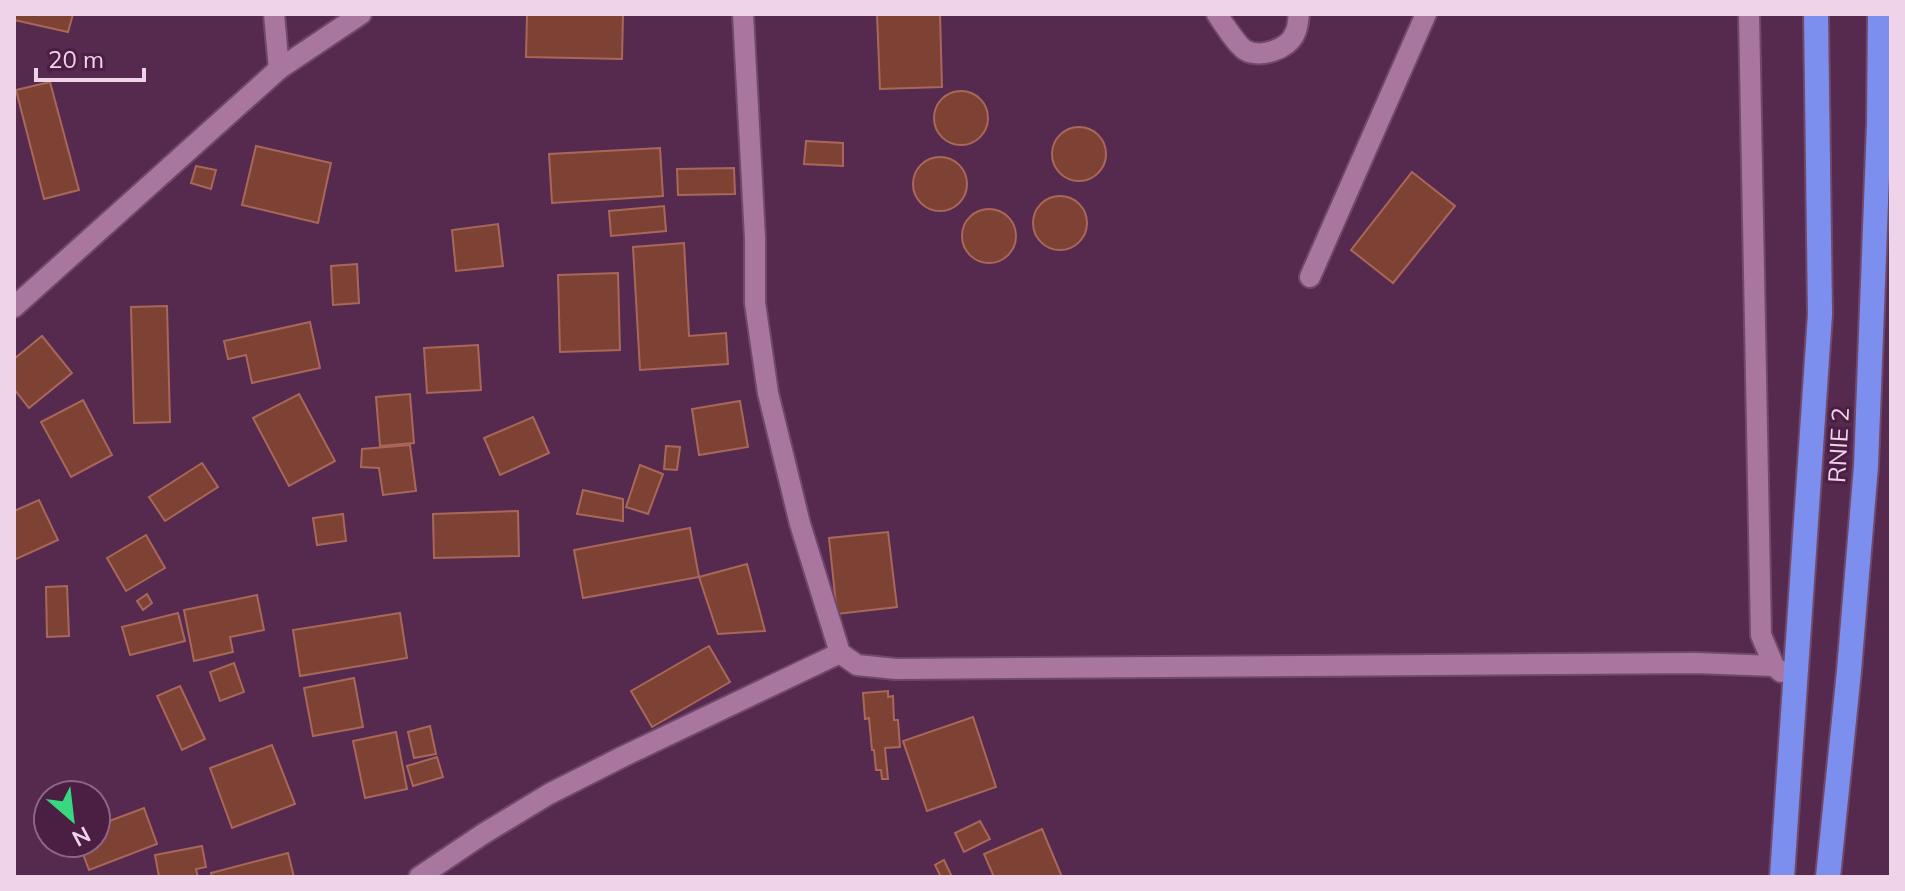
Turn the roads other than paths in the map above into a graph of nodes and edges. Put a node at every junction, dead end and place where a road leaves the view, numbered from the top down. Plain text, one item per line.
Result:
1 (274, 14) edge
2 (361, 14) edge
3 (743, 14) edge
4 (1217, 14) edge
5 (1299, 14) edge
6 (1426, 14) edge
7 (1749, 14) edge
8 (1816, 14) edge
9 (1880, 14) edge
10 (279, 69) junction
11 (1310, 277) dead end
12 (14, 307) edge
13 (840, 653) junction
14 (1774, 666) junction
15 (1795, 686) junction
16 (419, 877) edge
17 (1782, 877) edge
18 (1828, 877) edge

1 - 10 street
2 - 10 street
3 - 13 street
4 - 5 street
6 - 11 street
7 - 14 street
8 - 15 highway, RNIE 2 / RNIE 2
9 - 18 highway, RNIE 2 / RNIE 2
10 - 12 street
13 - 14 street
13 - 16 street
14 - 15 street
15 - 17 highway, RNIE 2 / RNIE 2

